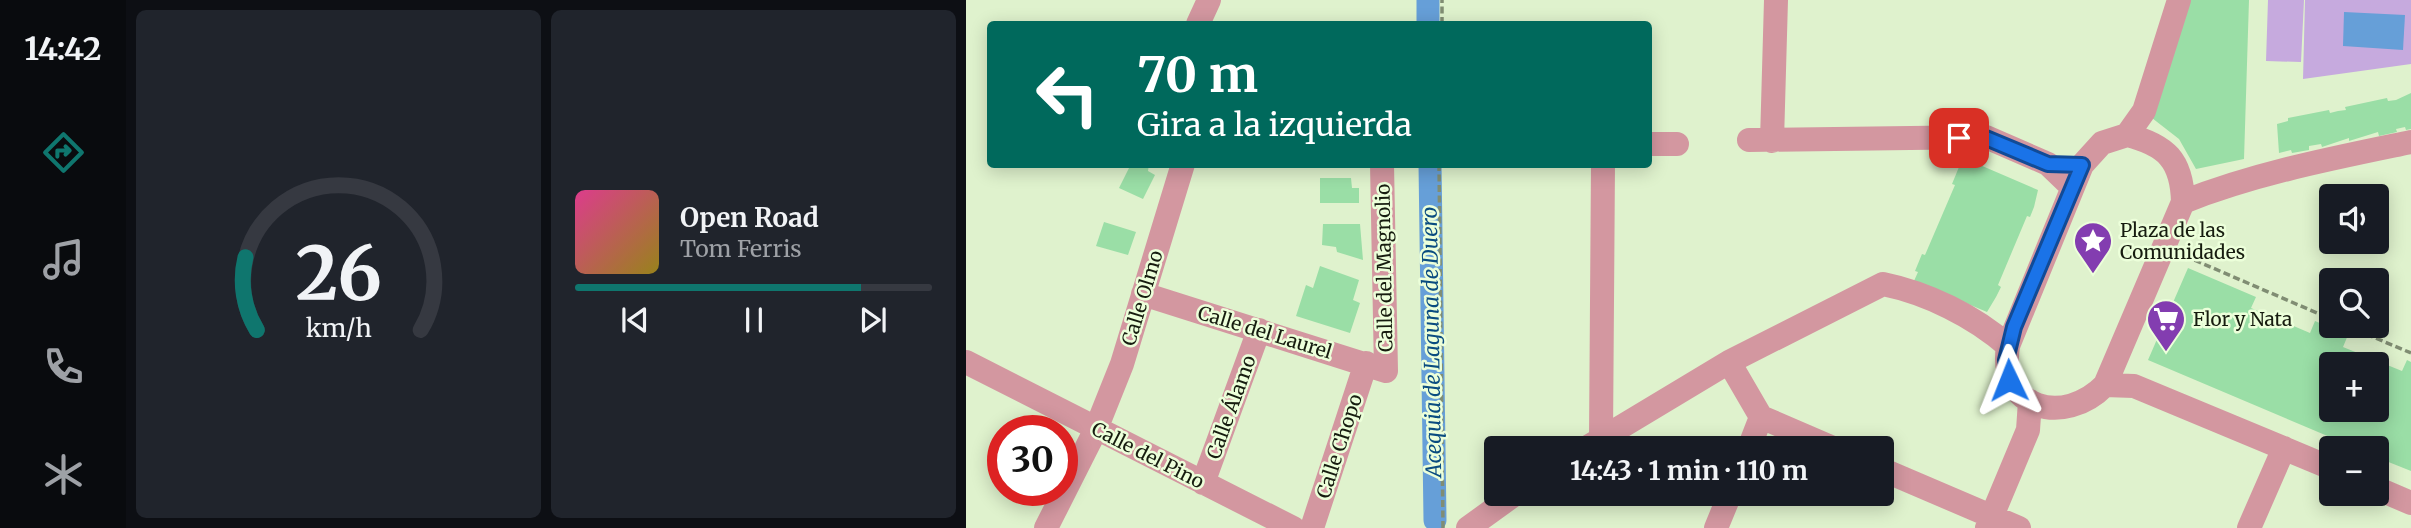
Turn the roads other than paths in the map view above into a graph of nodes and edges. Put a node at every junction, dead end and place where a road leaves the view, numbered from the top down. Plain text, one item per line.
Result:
1 (1209, 0) edge
2 (1776, 0) edge
3 (2179, 0) edge
4 (1199, 21) edge
5 (2138, 138) junction
6 (2411, 142) edge
7 (1677, 144) dead end
8 (1652, 145) edge
9 (1182, 168) edge
10 (1382, 168) edge
11 (1602, 168) edge
12 (2077, 176) junction
13 (2183, 193) junction
14 (1143, 294) junction
15 (1259, 330) junction
16 (2011, 336) junction
17 (966, 362) edge
18 (1729, 362) junction
19 (1376, 367) junction
20 (2109, 376) junction
21 (2041, 405) junction
22 (1762, 417) junction
23 (1096, 429) junction
24 (1593, 436) edge
25 (1606, 436) edge
26 (1754, 436) edge
27 (1806, 436) edge
28 (2284, 448) junction
29 (2319, 463) edge
30 (1894, 475) edge
31 (1203, 483) junction
32 (2389, 494) edge
33 (2411, 503) edge
34 (1500, 506) edge
35 (1725, 506) edge
36 (1989, 522) edge
37 (1474, 527) edge
38 (1046, 528) edge
39 (1293, 528) edge
40 (1312, 528) edge
41 (1716, 528) edge
42 (2019, 528) edge
43 (2249, 528) edge

1 - 4 street
2 - 12 street
3 - 5 street
5 - 12 street
5 - 13 street
6 - 13 street
7 - 8 street
9 - 14 street, Calle Olmo
10 - 19 street, Calle del Magnolio
11 - 24 street
12 - 16 street
13 - 20 street
14 - 15 street, Calle del Laurel
14 - 23 street, Calle Olmo
15 - 19 street, Calle del Laurel
15 - 31 street, Calle Álamo
16 - 18 street
16 - 21 street
17 - 23 street, Calle del Pino
18 - 22 street
18 - 25 street
19 - 40 street, Calle Chopo
20 - 21 street
20 - 28 street
21 - 36 street
22 - 26 street
22 - 27 street
23 - 31 street, Calle del Pino
23 - 38 street, Calle Olmo
28 - 29 street
28 - 43 street
30 - 36 street
31 - 39 street, Calle del Pino
32 - 33 street
34 - 37 street
35 - 41 street
36 - 42 street

